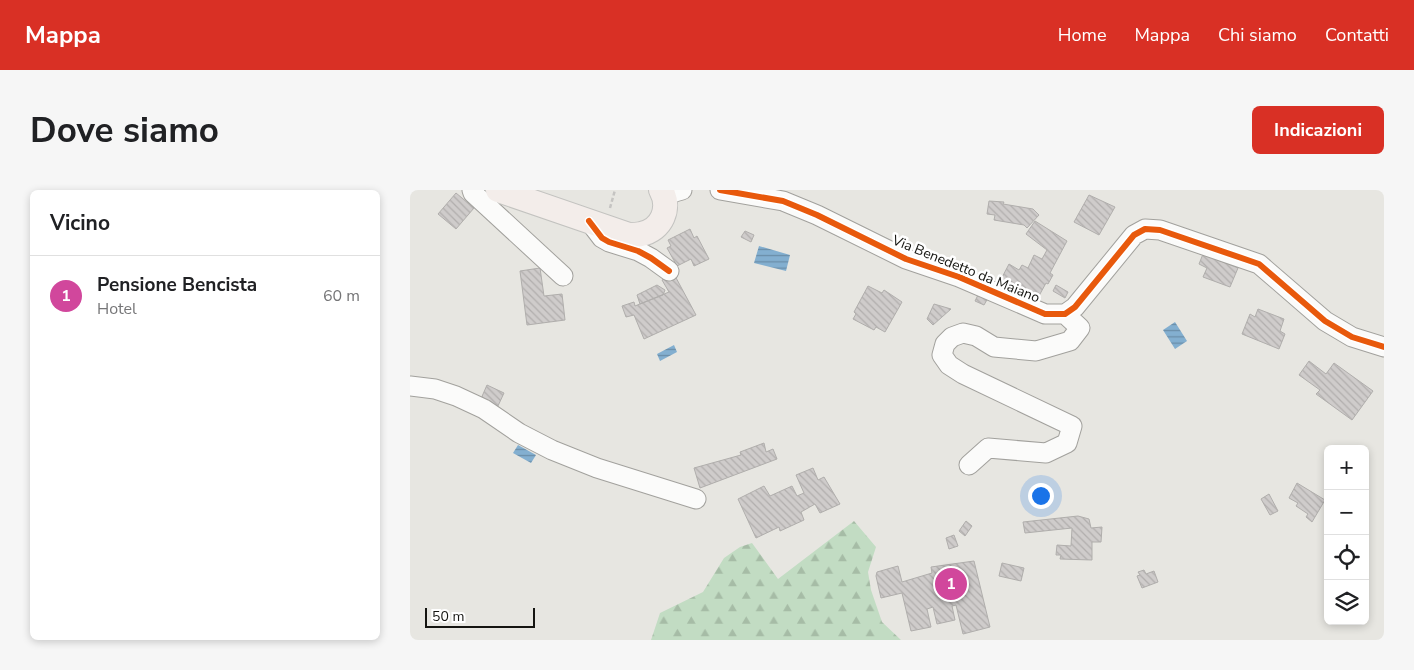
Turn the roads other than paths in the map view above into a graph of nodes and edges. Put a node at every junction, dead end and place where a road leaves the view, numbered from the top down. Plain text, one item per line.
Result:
1 (472, 190) edge
2 (498, 190) edge
3 (720, 190) edge
4 (669, 192) edge
5 (589, 221) junction
6 (669, 271) dead end
7 (563, 276) dead end
8 (1065, 314) junction
9 (1384, 347) edge
10 (410, 386) edge
11 (969, 465) dead end
12 (696, 499) dead end

1 - 7 street
2 - 5 main road
3 - 8 street, Via Benedetto da Maiano
4 - 5 main road
5 - 6 street
8 - 9 street
8 - 11 street
10 - 12 street

